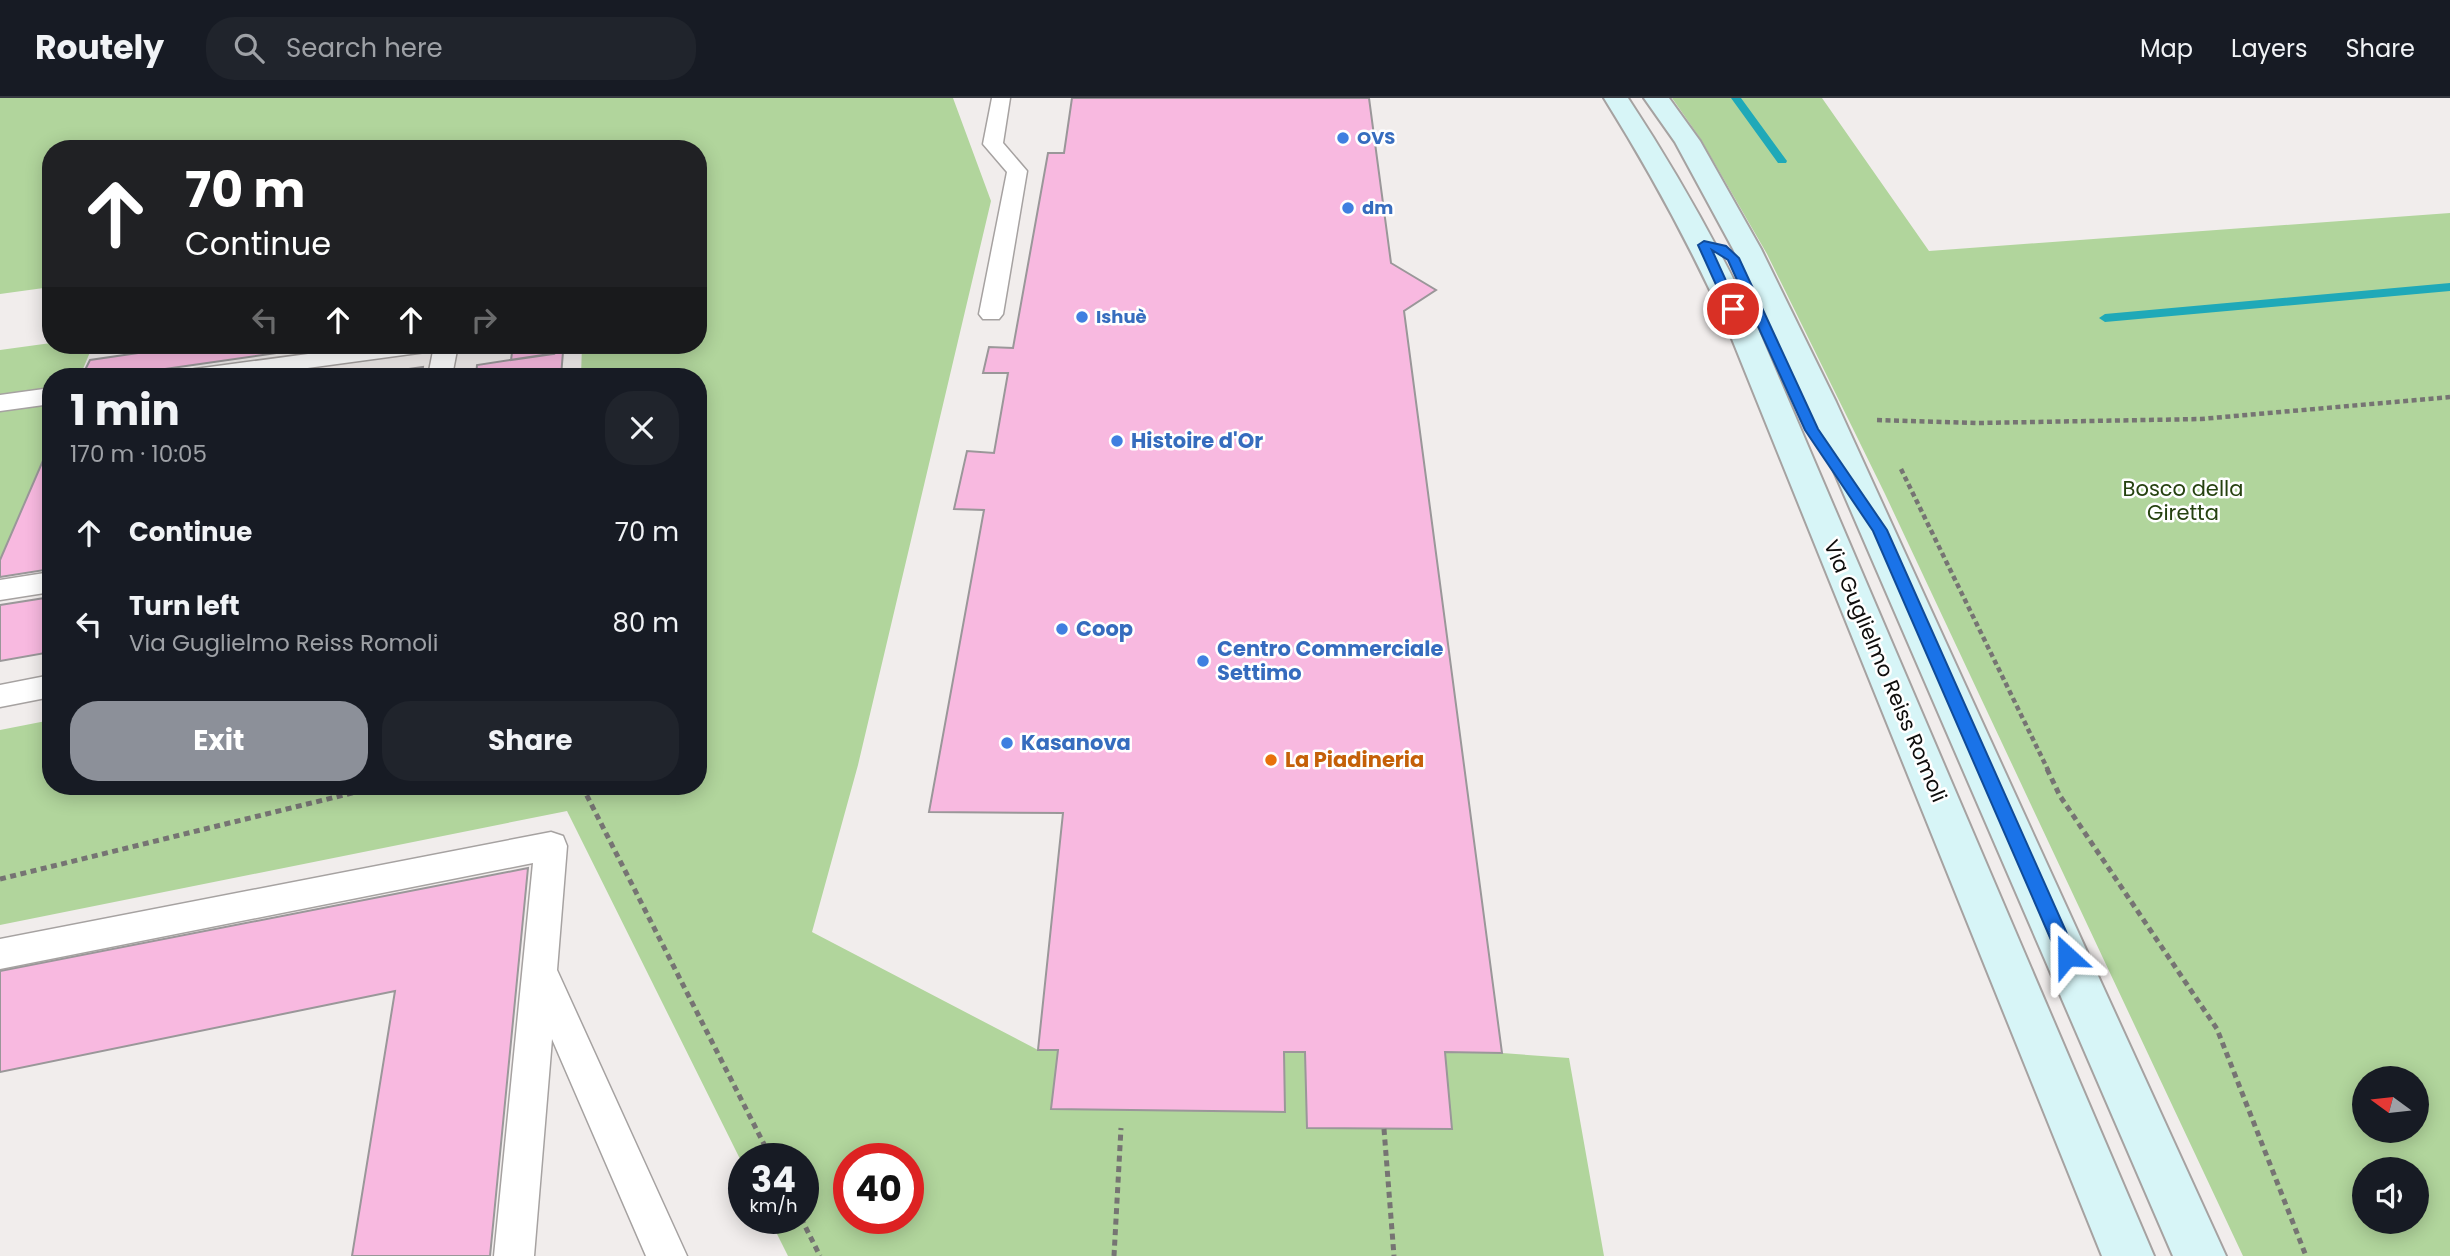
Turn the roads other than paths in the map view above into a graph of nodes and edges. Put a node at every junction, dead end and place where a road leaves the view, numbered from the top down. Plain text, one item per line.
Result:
1 (1001, 98) edge
2 (1616, 98) edge
3 (1637, 98) edge
4 (1656, 98) edge
5 (1687, 141) junction
6 (1704, 245) junction
7 (991, 314) dead end
8 (360, 354) edge
9 (255, 368) edge
10 (42, 397) edge
11 (0, 403) edge
12 (1880, 530) junction
13 (42, 583) edge
14 (0, 590) edge
15 (42, 689) edge
16 (0, 696) edge
17 (0, 954) edge
18 (540, 970) junction
19 (514, 1256) edge
20 (667, 1256) edge
21 (2128, 1256) edge
22 (2200, 1256) edge

1 - 7 lane
2 - 6 street, Via Guglielmo Reiss Romoli
3 - 5 street
4 - 5 street
5 - 12 street
6 - 12 street
6 - 21 street, Via Guglielmo Reiss Romoli
8 - 9 lane
10 - 11 lane
12 - 22 street
13 - 14 lane
15 - 16 lane
17 - 18 lane
18 - 19 lane
18 - 20 lane

